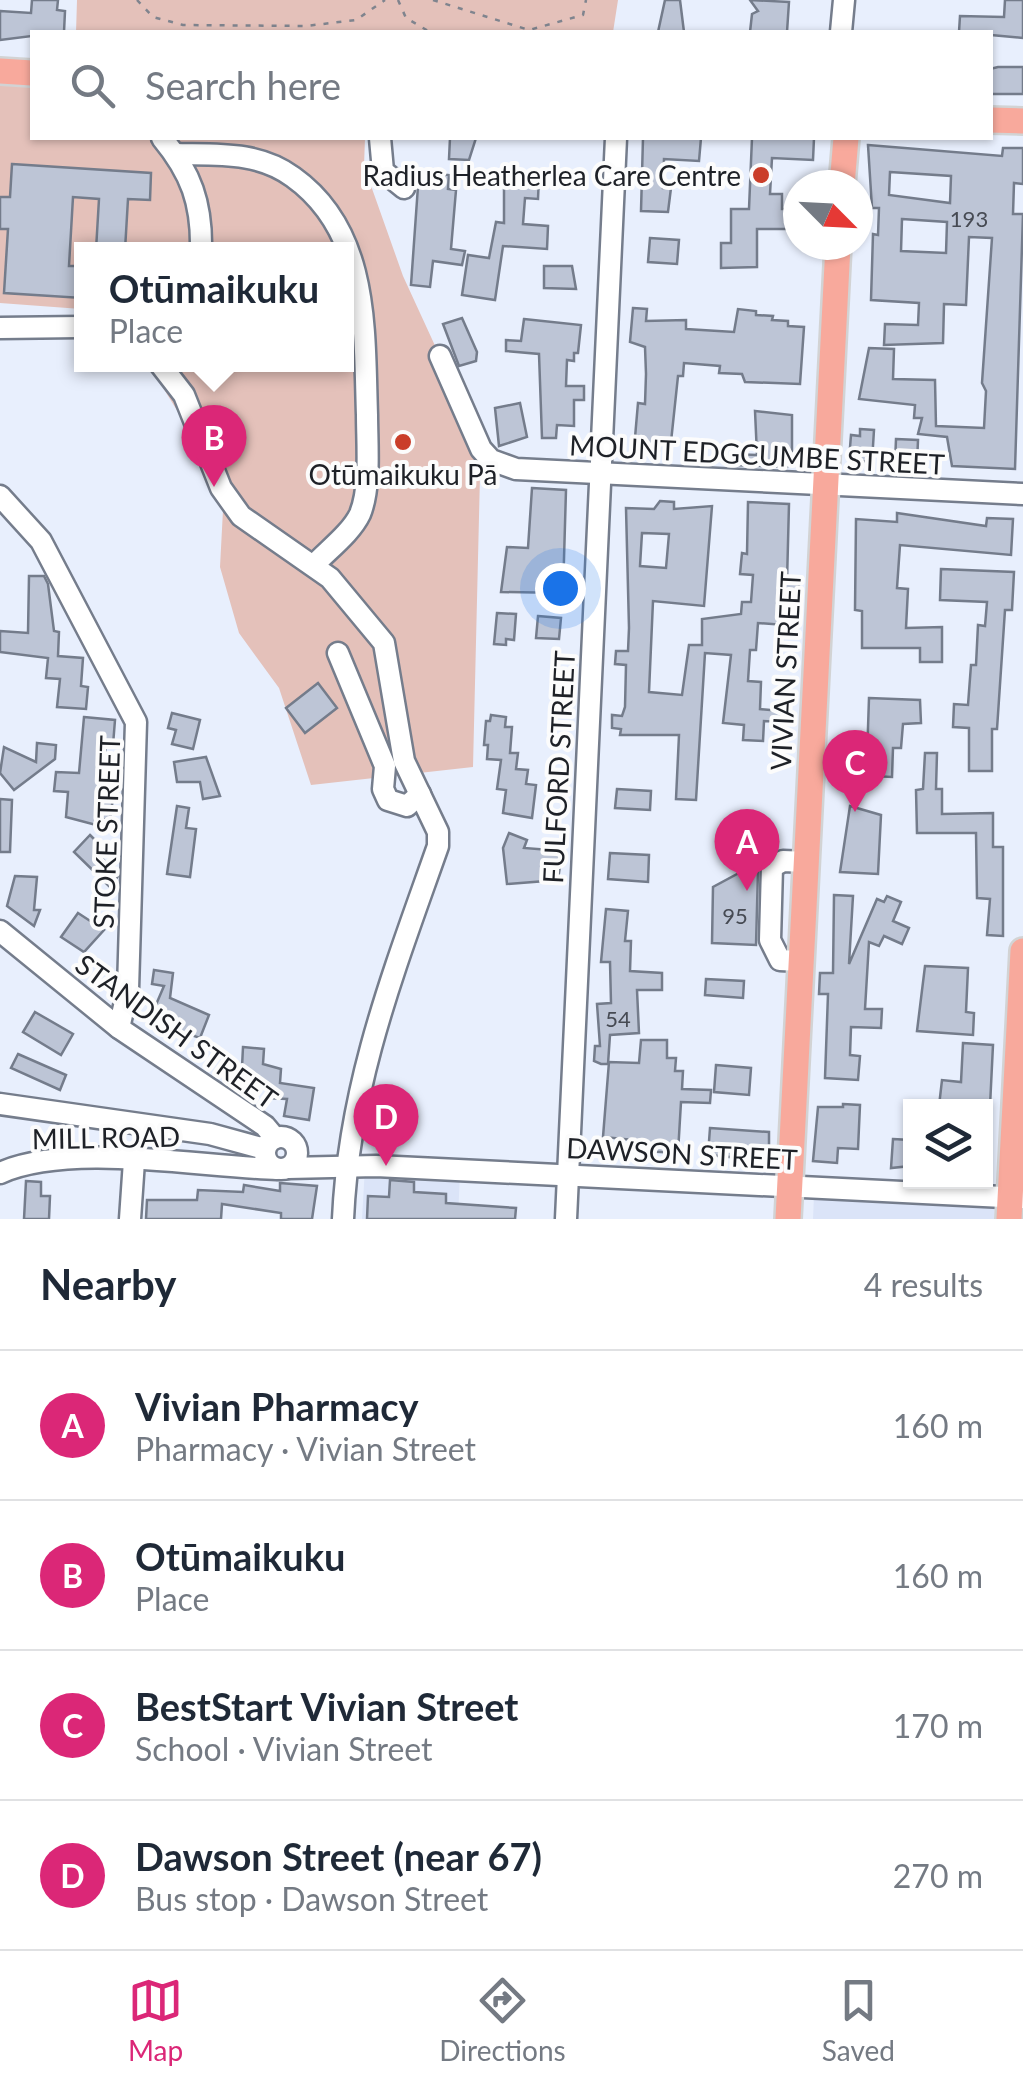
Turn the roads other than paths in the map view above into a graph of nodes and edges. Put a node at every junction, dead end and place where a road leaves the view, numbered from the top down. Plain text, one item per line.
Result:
1 (844, 0) edge
2 (842, 30) edge
3 (0, 71) edge
4 (30, 73) edge
5 (993, 120) edge
6 (1023, 121) edge
7 (380, 140) edge
8 (616, 140) edge
9 (846, 140) edge
10 (169, 146) edge
11 (843, 170) edge
12 (404, 188) dead end
13 (200, 242) edge
14 (344, 242) edge
15 (837, 260) edge
16 (354, 268) edge
17 (74, 327) edge
18 (0, 328) edge
19 (440, 356) dead end
20 (166, 372) edge
21 (599, 474) junction
22 (824, 484) junction
23 (1023, 494) edge
24 (0, 496) edge
25 (314, 565) junction
26 (338, 653) dead end
27 (420, 794) junction
28 (0, 931) edge
29 (1023, 951) edge
30 (119, 1028) junction
31 (0, 1104) edge
32 (277, 1153) junction
33 (134, 1161) junction
34 (342, 1165) junction
35 (0, 1173) edge
36 (567, 1175) junction
37 (788, 1186) junction
38 (1014, 1205) edge
39 (130, 1219) edge
40 (343, 1219) edge
41 (566, 1219) edge
42 (788, 1219) edge

1 - 2 street
3 - 4 main road
5 - 6 main road
7 - 12 street
8 - 21 street, FULFORD STREET
9 - 11 main road
10 - 13 street
10 - 14 street
15 - 22 main road, VIVIAN STREET
16 - 25 street
17 - 18 street
19 - 21 street, MOUNT EDGCUMBE STREET
20 - 25 street
21 - 22 street, MOUNT EDGCUMBE STREET
21 - 36 street, FULFORD STREET
22 - 23 street, MOUNT EDGCUMBE STREET
22 - 37 main road, VIVIAN STREET
24 - 30 street, STOKE STREET
25 - 27 street
26 - 27 street
27 - 34 street
28 - 30 street, STANDISH STREET
29 - 38 main road
30 - 32 street, STANDISH STREET
31 - 32 street, DAWSON STREET
32 - 33 street, MILL ROAD
32 - 34 street, DAWSON STREET
33 - 35 street, MILL ROAD
33 - 39 street
34 - 36 street, DAWSON STREET
34 - 40 street
36 - 37 street, DAWSON STREET
36 - 41 street, FULFORD STREET
37 - 38 street, DAWSON STREET
37 - 42 main road, VIVIAN STREET

